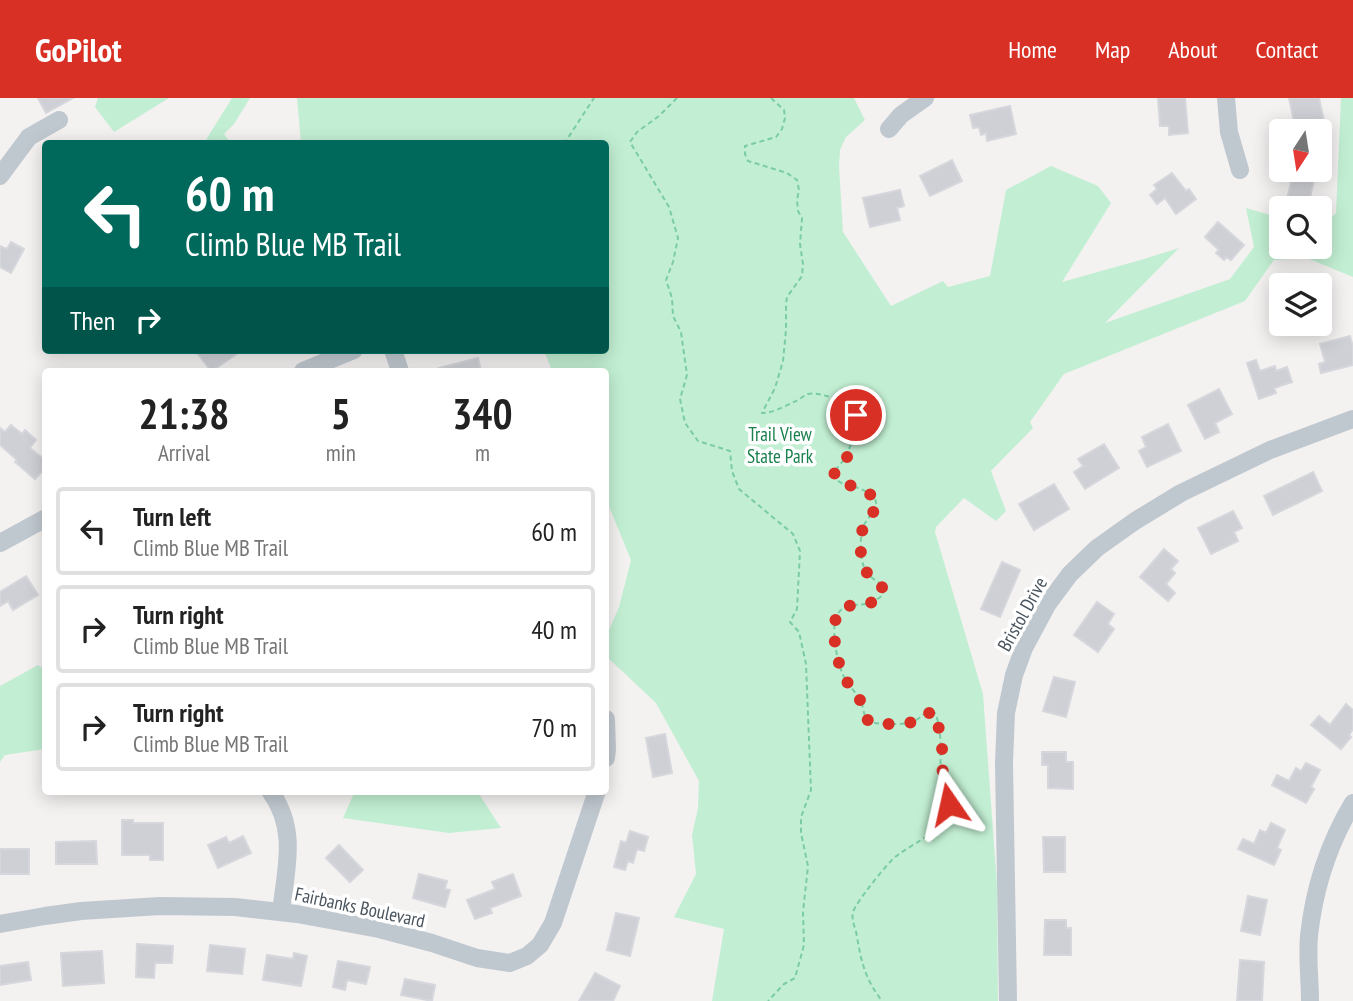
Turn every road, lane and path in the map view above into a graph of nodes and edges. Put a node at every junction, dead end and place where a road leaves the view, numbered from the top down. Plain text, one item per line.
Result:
1 (594, 98) edge
2 (677, 98) edge
3 (771, 98) edge
4 (925, 98) edge
5 (1226, 98) edge
6 (58, 120) dead end
7 (889, 130) dead end
8 (567, 140) edge
9 (1240, 170) dead end
10 (0, 176) edge
11 (344, 354) edge
12 (310, 368) edge
13 (1353, 419) edge
14 (42, 520) edge
15 (1, 539) edge
16 (273, 795) edge
17 (596, 795) edge
18 (1353, 803) edge
19 (281, 912) junction
20 (0, 924) edge
21 (768, 1001) edge
22 (882, 1001) edge
23 (1008, 1001) edge
24 (1310, 1001) edge

1 - 8 path
2 - 21 path
3 - 22 path
4 - 7 street
5 - 9 street
6 - 10 street
11 - 12 street
13 - 23 street, Bristol Drive
14 - 15 street
16 - 19 street
17 - 19 street, Fairbanks Boulevard
18 - 24 street
19 - 20 street, Fairbanks Boulevard

